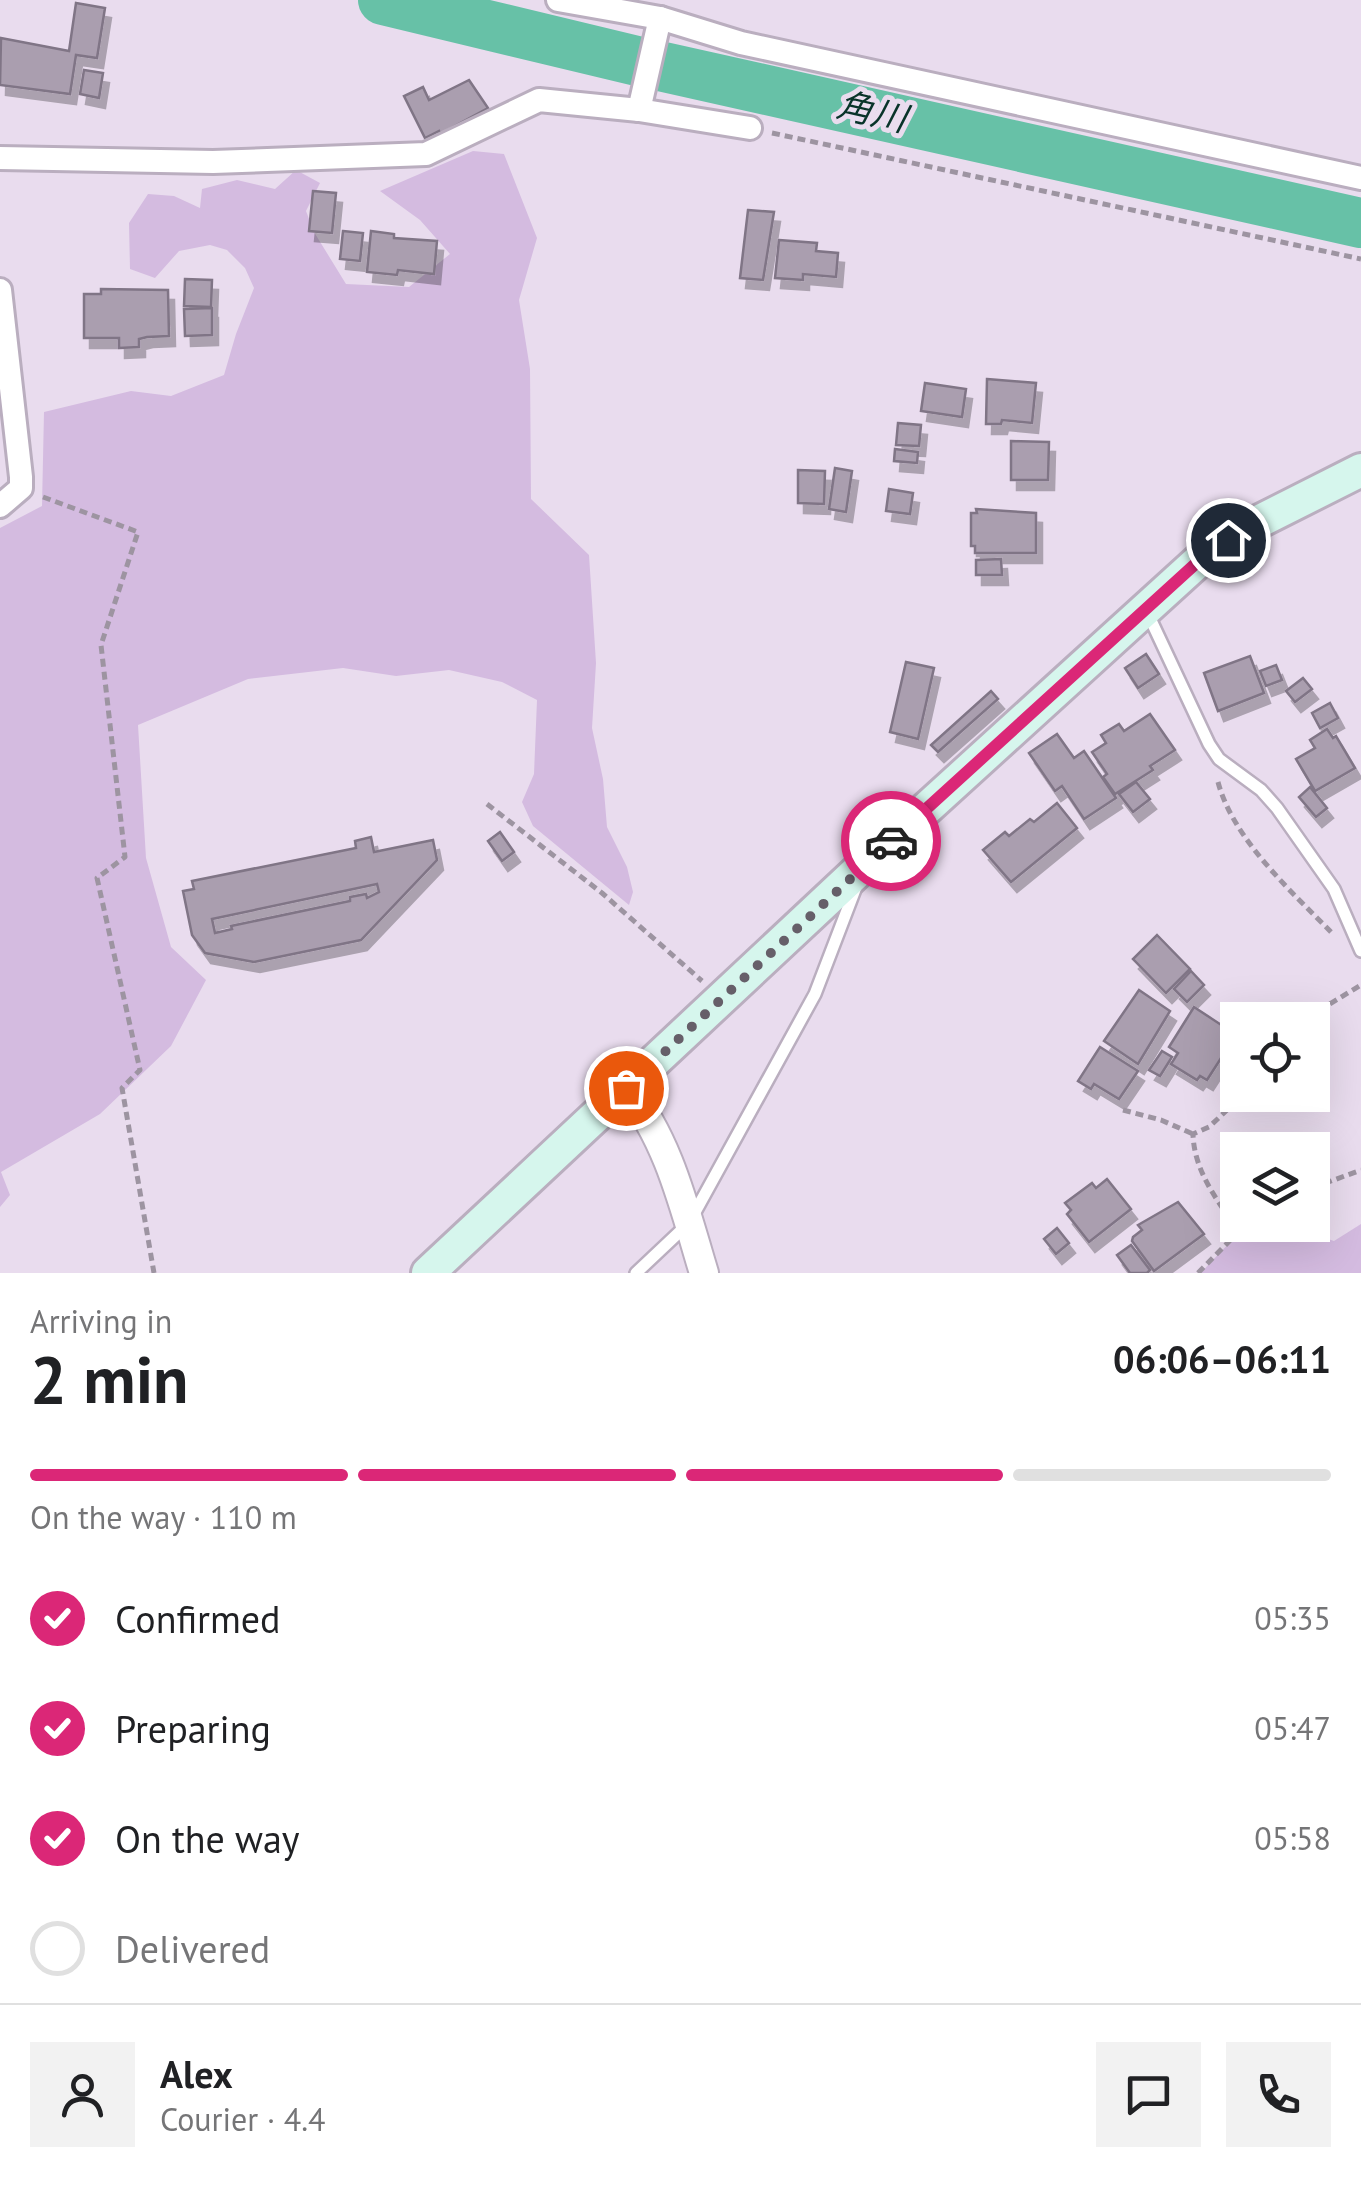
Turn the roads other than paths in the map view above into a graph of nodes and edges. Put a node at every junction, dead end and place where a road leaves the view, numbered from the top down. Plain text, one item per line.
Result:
1 (558, 0) edge
2 (660, 18) junction
3 (639, 110) junction
4 (750, 128) road end
5 (0, 158) edge
6 (1361, 178) edge
7 (0, 290) edge
8 (1361, 470) edge
9 (0, 506) edge
10 (1146, 610) junction
11 (861, 868) junction
12 (1361, 951) edge
13 (626, 1088) junction
14 (689, 1223) junction
15 (428, 1273) edge
16 (636, 1273) edge
17 (704, 1273) edge

1 - 2 street
2 - 3 street
2 - 6 street
3 - 4 street
3 - 5 street
7 - 9 street
8 - 10 main road
10 - 11 main road
10 - 12 lane
11 - 13 main road
11 - 14 lane
13 - 14 street
13 - 15 main road
14 - 16 lane
14 - 17 street

